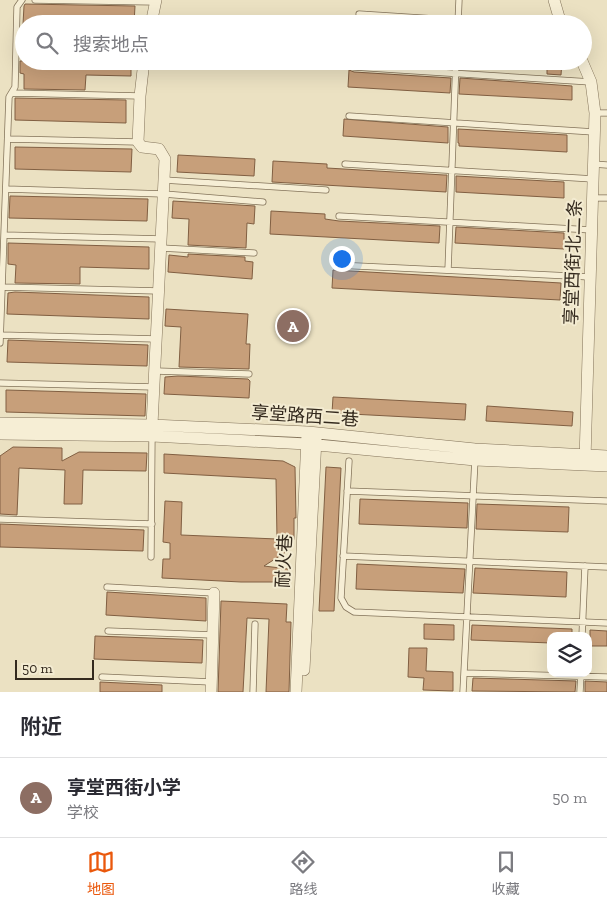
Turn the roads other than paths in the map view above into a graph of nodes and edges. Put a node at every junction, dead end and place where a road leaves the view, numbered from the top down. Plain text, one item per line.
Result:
1 (22, 0) edge
2 (35, 0) edge
3 (459, 0) edge
4 (554, 0) edge
5 (156, 1) edge
6 (359, 14) dead end
7 (16, 15) edge
8 (153, 15) edge
9 (371, 15) edge
10 (458, 15) edge
11 (558, 15) edge
12 (15, 70) edge
13 (143, 70) edge
14 (405, 70) edge
15 (586, 70) edge
16 (456, 73) junction
17 (591, 82) junction
18 (12, 93) junction
19 (140, 96) junction
20 (595, 113) junction
21 (607, 114) edge
22 (349, 116) dead end
23 (454, 123) junction
24 (594, 132) junction
25 (8, 139) junction
26 (138, 142) junction
27 (345, 164) dead end
28 (594, 164) junction
29 (607, 165) edge
30 (452, 172) junction
31 (593, 179) junction
32 (164, 180) junction
33 (6, 189) junction
34 (326, 190) dead end
35 (164, 194) junction
36 (593, 198) junction
37 (607, 198) edge
38 (263, 202) dead end
39 (339, 216) dead end
40 (450, 223) junction
41 (592, 230) junction
42 (4, 235) junction
43 (161, 244) junction
44 (254, 253) dead end
45 (336, 265) dead end
46 (448, 270) junction
47 (591, 277) junction
48 (2, 287) junction
49 (159, 291) junction
50 (0, 335) edge
51 (157, 340) junction
52 (0, 343) edge
53 (156, 371) junction
54 (249, 374) dead end
55 (0, 383) edge
56 (155, 387) junction
57 (0, 423) edge
58 (152, 431) junction
59 (0, 434) edge
60 (312, 438) junction
61 (475, 454) junction
62 (607, 456) edge
63 (584, 460) junction
64 (349, 462) dead end
65 (607, 466) edge
66 (347, 492) junction
67 (473, 496) junction
68 (607, 501) edge
69 (0, 519) edge
70 (152, 524) junction
71 (343, 556) junction
72 (151, 557) dead end
73 (470, 561) junction
74 (585, 566) junction
75 (607, 567) edge
76 (107, 587) dead end
77 (214, 593) joint
78 (466, 617) junction
79 (583, 622) junction
80 (607, 623) edge
81 (256, 624) dead end
82 (108, 631) dead end
83 (582, 632) edge
84 (213, 635) junction
85 (464, 672) junction
86 (547, 674) edge
87 (592, 676) edge
88 (102, 677) dead end
89 (581, 677) edge
90 (607, 677) edge
91 (211, 687) edge
92 (253, 692) edge
93 (296, 692) edge
94 (303, 692) edge
95 (463, 692) edge
96 (580, 692) edge

1 - 7 lane
2 - 5 lane
3 - 10 lane
4 - 11 street
5 - 8 street
6 - 9 lane
12 - 18 lane
13 - 19 street
14 - 16 lane
15 - 17 street, 享堂西街北二条
16 - 17 lane
16 - 23 lane
17 - 20 street, 享堂西街北二条
18 - 19 lane
18 - 25 lane
19 - 26 street
20 - 21 lane
20 - 24 street, 享堂西街北二条
22 - 23 lane
23 - 24 lane
23 - 30 lane
24 - 28 street, 享堂西街北二条
25 - 26 lane
25 - 33 lane
26 - 32 street
27 - 30 lane
28 - 29 lane
28 - 31 street, 享堂西街北二条
30 - 31 lane
30 - 40 lane
31 - 36 street, 享堂西街北二条
32 - 34 lane
32 - 35 street
33 - 35 lane
33 - 42 lane
35 - 38 lane
35 - 43 street
36 - 37 lane
36 - 41 street, 享堂西街北二条
39 - 40 lane
40 - 41 lane
40 - 46 lane
41 - 47 street, 享堂西街北二条
42 - 43 lane
42 - 48 lane
43 - 44 lane
43 - 49 street
45 - 46 lane
46 - 47 lane
47 - 63 street, 享堂西街北二条
48 - 49 lane
48 - 50 lane
49 - 51 street
50 - 51 lane
50 - 52 lane
51 - 53 street
53 - 54 lane
53 - 56 street
55 - 56 lane
56 - 58 street
57 - 58 street, 享堂路西二巷
58 - 59 street, 享堂路西二巷
58 - 60 street, 享堂路西二巷
58 - 70 lane
60 - 61 street, 享堂路西二巷
60 - 93 street, 耐火巷
60 - 94 street, 耐火巷
61 - 63 street, 享堂路西二巷
61 - 67 lane
62 - 63 street, 享堂路西二巷
63 - 65 street, 享堂路西二巷
64 - 66 lane
66 - 67 lane
66 - 71 lane
67 - 68 lane
67 - 73 lane
69 - 70 lane
70 - 72 lane
71 - 73 lane
71 - 78 lane
73 - 74 lane
73 - 78 lane
74 - 75 lane
74 - 79 lane
76 - 77 lane
77 - 84 street
78 - 79 lane
78 - 85 lane
79 - 80 lane
79 - 83 lane
81 - 92 lane
82 - 84 lane
84 - 91 street
85 - 86 lane
85 - 95 lane
87 - 90 lane
88 - 91 lane
89 - 96 lane

